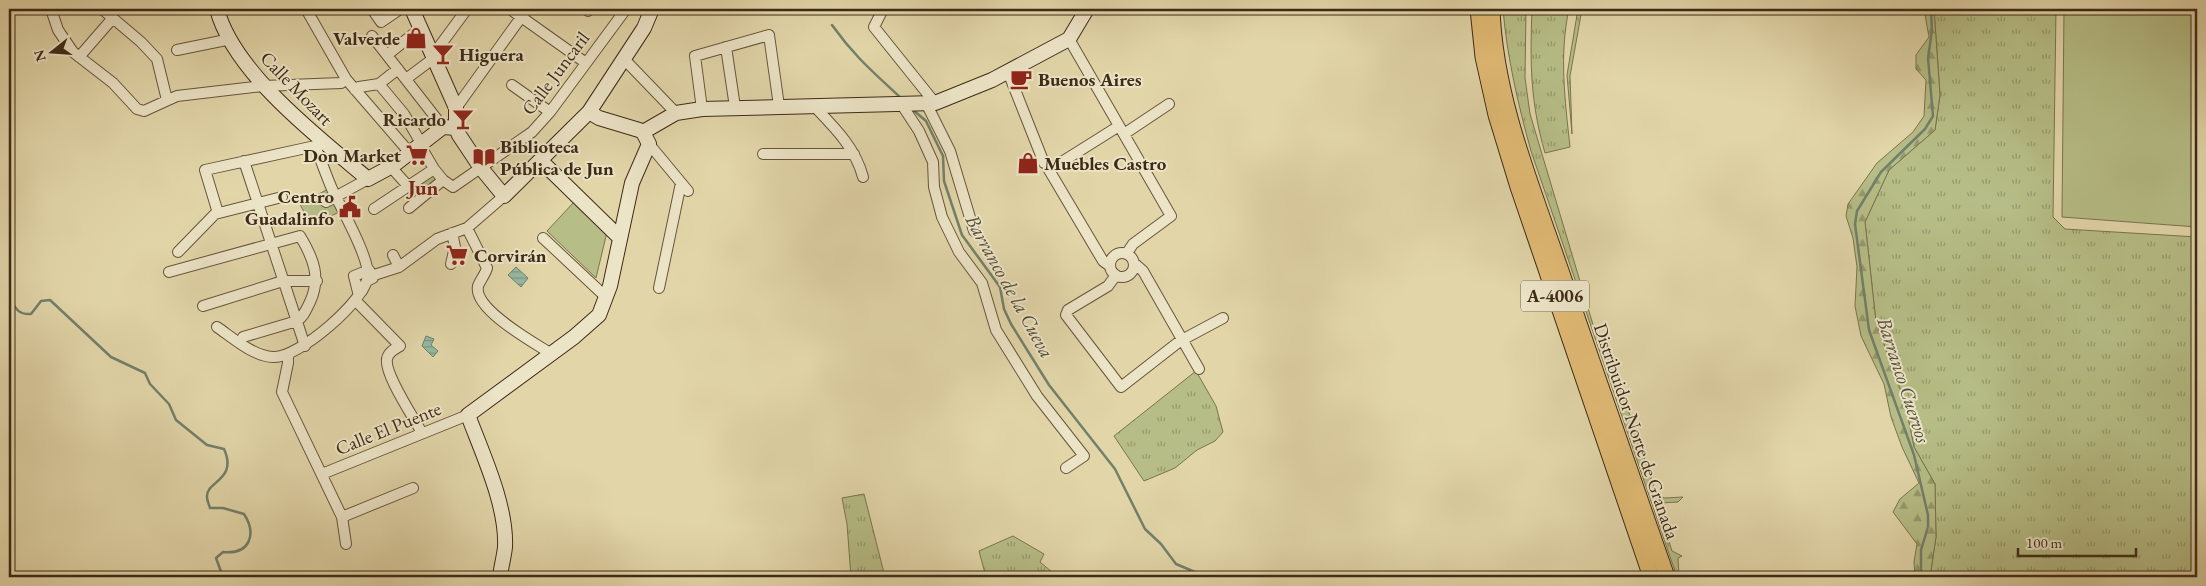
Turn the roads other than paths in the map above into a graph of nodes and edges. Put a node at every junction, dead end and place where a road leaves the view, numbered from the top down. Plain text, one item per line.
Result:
1 (51, 9) edge
2 (102, 9) edge
3 (217, 9) edge
4 (306, 9) edge
5 (372, 9) edge
6 (400, 9) edge
7 (412, 9) edge
8 (467, 9) edge
9 (510, 9) edge
10 (626, 9) edge
11 (652, 9) edge
12 (883, 9) edge
13 (1087, 9) edge
14 (1478, 9) edge
15 (1492, 9) edge
16 (524, 13) edge
17 (112, 19) junction
18 (421, 28) junction
19 (372, 36) dead end
20 (1069, 39) junction
21 (231, 40) junction
22 (726, 47) junction
23 (176, 50) dead end
24 (387, 55) junction
25 (78, 57) junction
26 (434, 57) junction
27 (624, 59) junction
28 (586, 63) junction
29 (398, 69) junction
30 (1008, 72) junction
31 (406, 78) junction
32 (346, 79) junction
33 (380, 84) junction
34 (512, 85) dead end
35 (263, 86) junction
36 (355, 90) junction
37 (167, 100) junction
38 (930, 103) junction
39 (1170, 104) dead end
40 (813, 105) junction
41 (902, 105) junction
42 (779, 106) junction
43 (735, 107) junction
44 (456, 108) junction
45 (702, 109) junction
46 (550, 112) junction
47 (589, 112) junction
48 (676, 113) junction
49 (449, 127) junction
50 (1122, 130) junction
51 (646, 138) junction
52 (317, 143) junction
53 (417, 147) junction
54 (763, 154) dead end
55 (854, 154) junction
56 (541, 160) junction
57 (244, 162) junction
58 (1044, 163) dead end
59 (391, 167) junction
60 (434, 168) junction
61 (481, 168) junction
62 (863, 177) dead end
63 (368, 179) junction
64 (443, 180) junction
65 (408, 186) junction
66 (336, 196) junction
67 (504, 196) junction
68 (282, 197) dead end
69 (326, 202) dead end
70 (258, 203) junction
71 (409, 208) dead end
72 (374, 209) dead end
73 (218, 213) junction
74 (467, 228) junction
75 (974, 232) dead end
76 (452, 233) junction
77 (543, 238) dead end
78 (620, 238) junction
79 (271, 244) junction
80 (178, 252) dead end
81 (1127, 253) junction
82 (393, 255) dead end
83 (1134, 263) junction
84 (451, 264) dead end
85 (399, 266) junction
86 (1110, 266) junction
87 (169, 272) dead end
88 (369, 275) junction
89 (1116, 275) junction
90 (283, 281) junction
91 (317, 281) junction
92 (659, 288) dead end
93 (358, 296) junction
94 (607, 298) junction
95 (203, 306) dead end
96 (1223, 318) dead end
97 (297, 321) junction
98 (217, 327) dead end
99 (243, 337) dead end
100 (1180, 340) junction
101 (305, 346) junction
102 (550, 353) junction
103 (288, 355) junction
104 (1198, 370) dead end
105 (468, 415) junction
106 (422, 433) junction
107 (1066, 468) dead end
108 (322, 474) junction
109 (413, 488) dead end
110 (342, 517) junction
111 (346, 544) dead end
112 (500, 577) edge
113 (1651, 577) edge
114 (1667, 577) edge

1 - 25 street
2 - 17 street
3 - 21 street, Calle Mozart
4 - 32 street
5 - 6 street
7 - 18 street
8 - 26 street
9 - 16 street
10 - 28 street, Calle Juncaril
11 - 27 street
12 - 38 street
13 - 20 street
14 - 113 main road, Distribuidor Norte de Granada / A-4006
15 - 114 main road, Distribuidor Norte de Granada / A-4006
16 - 28 street
16 - 44 street
17 - 25 street
17 - 37 street
18 - 24 street
18 - 26 street
19 - 24 street
20 - 30 street
20 - 50 street
21 - 23 street
21 - 35 street, Calle Mozart
22 - 42 street
22 - 43 street
22 - 45 street
24 - 29 street
25 - 37 street
26 - 31 street
26 - 44 street
27 - 47 street
27 - 48 street
28 - 46 street, Calle Juncaril
29 - 31 street
29 - 33 street
30 - 38 street
30 - 58 street
31 - 49 street
32 - 35 street
32 - 36 street
33 - 36 street
33 - 53 street
34 - 46 street
35 - 37 street
35 - 52 street, Calle Mozart
36 - 53 street
38 - 41 street
38 - 75 street
39 - 50 street
40 - 41 street
40 - 42 street
40 - 55 street
41 - 107 street
42 - 43 street
43 - 45 street
44 - 49 street
45 - 48 street
46 - 61 street, Calle Juncaril
47 - 51 street
47 - 56 street
48 - 51 street
49 - 53 street
49 - 61 street
50 - 81 street
50 - 86 street
51 - 78 street
51 - 92 street
52 - 57 street
52 - 63 street, Calle Mozart
52 - 66 street
53 - 59 street
53 - 60 street
54 - 55 street
55 - 62 street
56 - 67 street
56 - 78 street
57 - 70 street
57 - 73 street
59 - 63 street
59 - 65 street
60 - 64 street
60 - 65 street
61 - 64 street, Calle Juncaril
61 - 67 street
63 - 66 street
64 - 71 street
65 - 72 street
66 - 69 street
66 - 88 street
67 - 74 street
68 - 70 street
70 - 73 street
70 - 79 street
73 - 80 street
74 - 76 street
74 - 102 street
76 - 84 street
76 - 85 street
77 - 94 street
78 - 94 street
79 - 87 street
79 - 90 street
79 - 91 street
81 - 83 street
81 - 86 street
82 - 85 street
83 - 89 street
83 - 100 street
85 - 88 street
86 - 89 street
88 - 93 street
89 - 100 street
90 - 91 street
90 - 95 street
90 - 97 street
91 - 97 street
93 - 101 street
93 - 106 street
94 - 102 street
96 - 100 street
97 - 99 street
97 - 101 street
98 - 103 street
100 - 104 street
101 - 103 street
102 - 105 street
103 - 108 street
105 - 106 street, Calle El Puente
105 - 112 street
106 - 108 street, Calle El Puente
108 - 110 street
109 - 110 street
110 - 111 street

